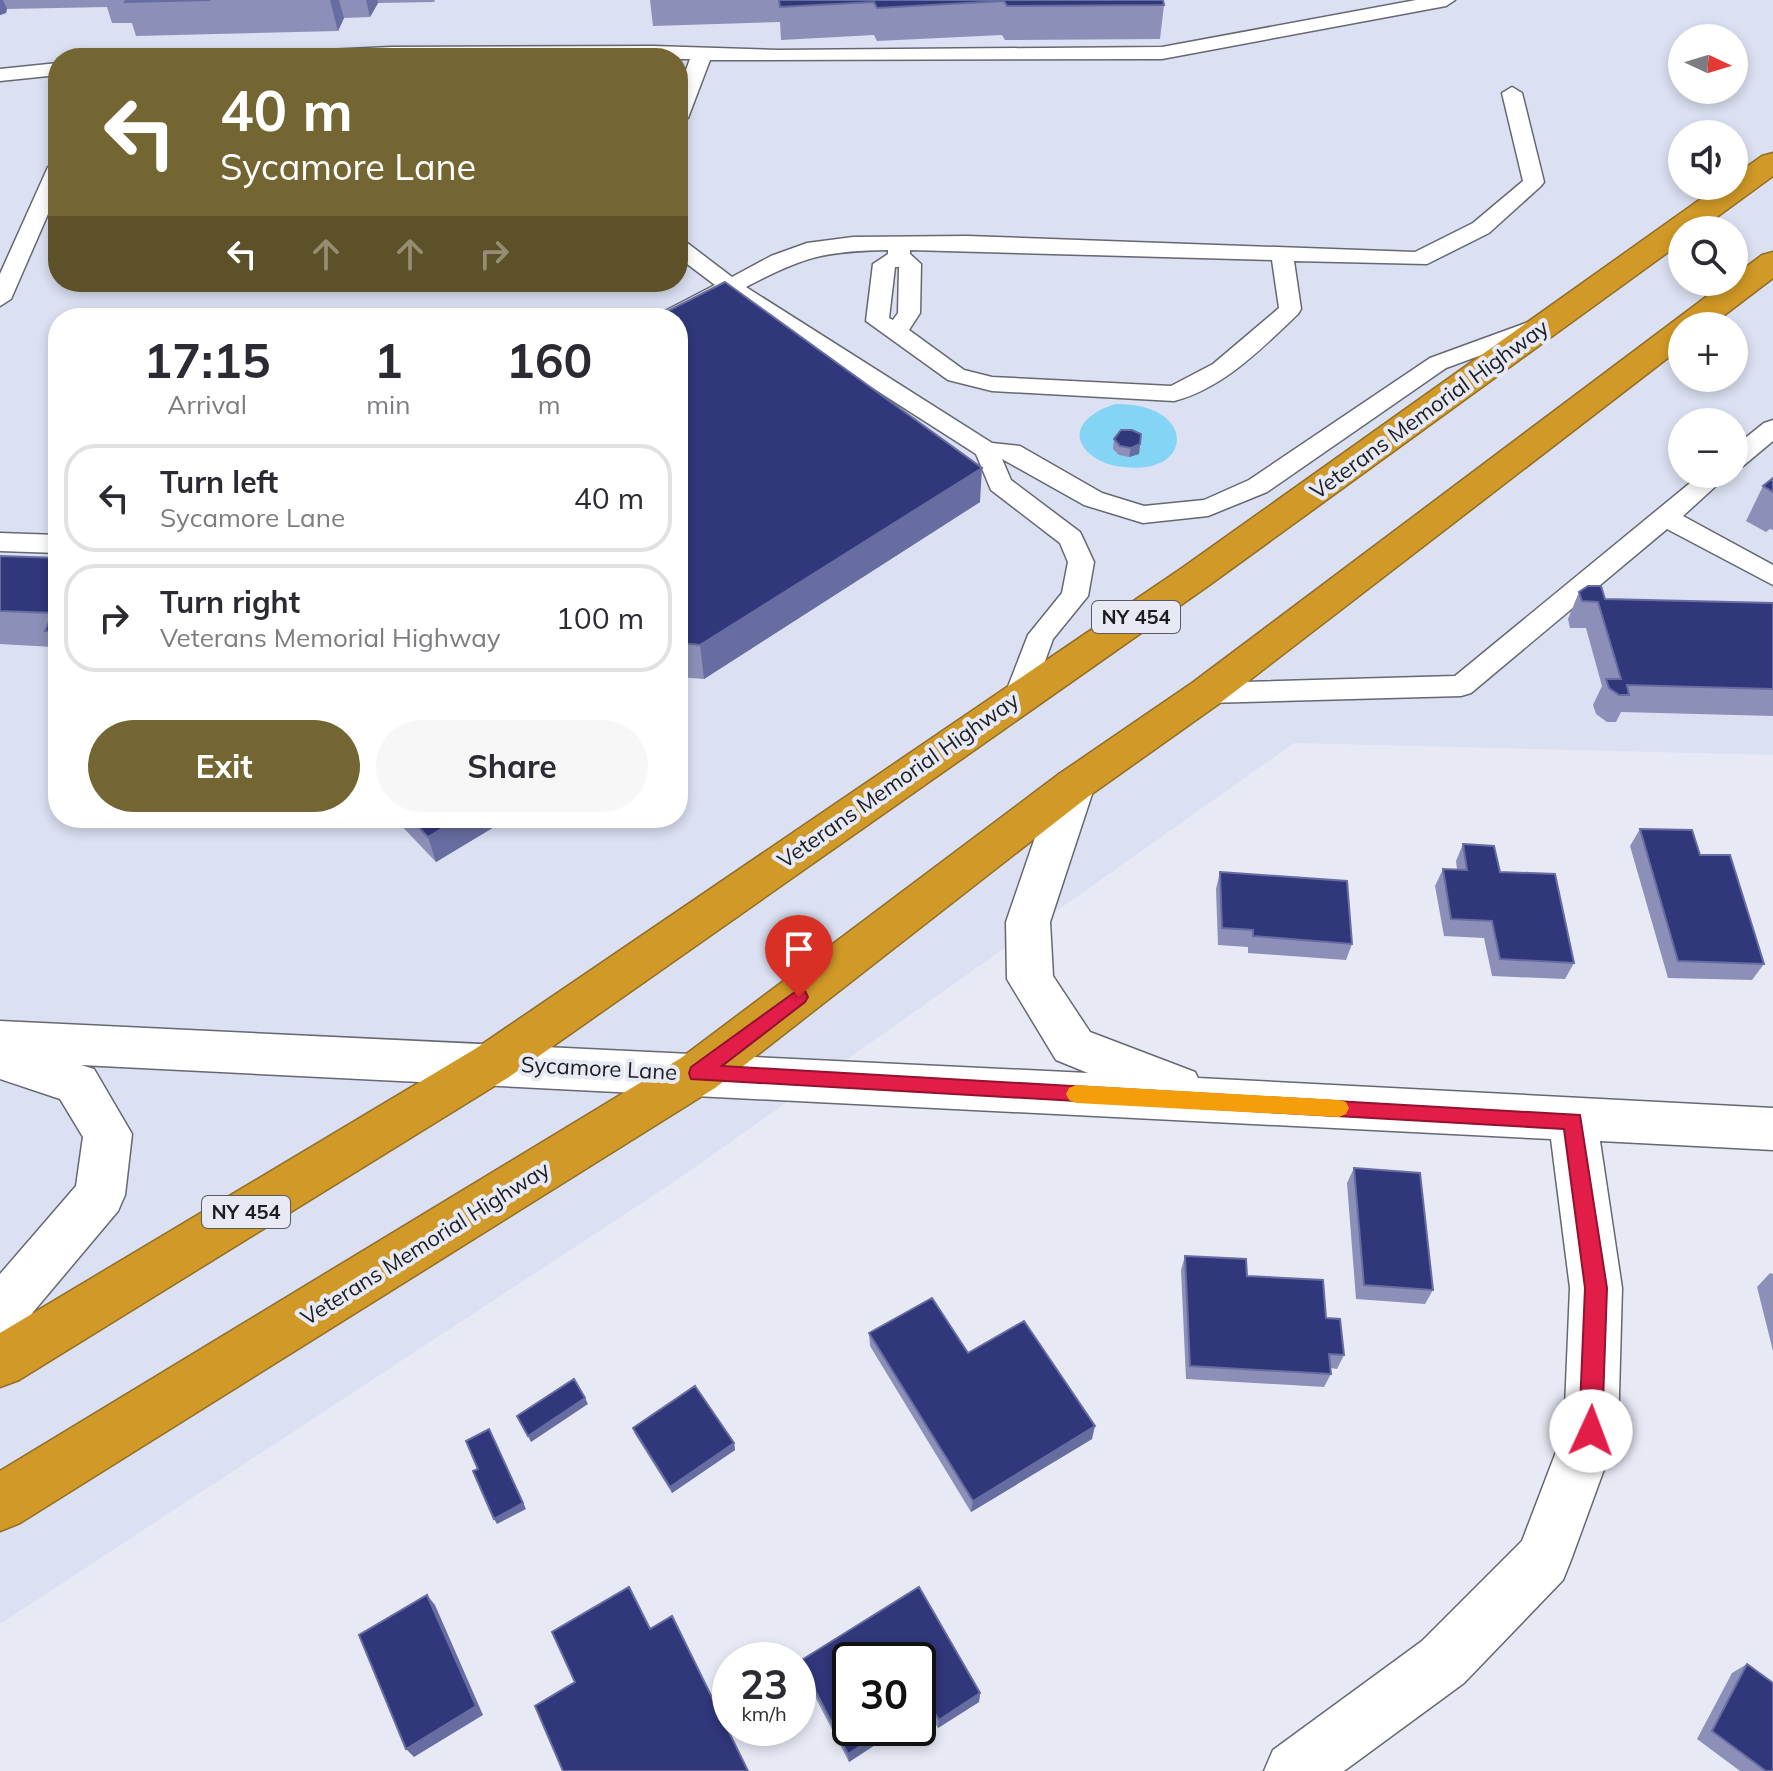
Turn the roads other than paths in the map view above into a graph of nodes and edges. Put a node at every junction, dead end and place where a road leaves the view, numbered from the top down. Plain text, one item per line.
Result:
1 (1446, 0) edge
2 (688, 54) edge
3 (702, 54) junction
4 (48, 70) edge
5 (0, 75) edge
6 (688, 91) edge
7 (1512, 93) dead end
8 (1773, 162) edge
9 (48, 190) edge
10 (899, 250) junction
11 (1282, 254) junction
12 (688, 255) edge
13 (1769, 270) edge
14 (731, 287) junction
15 (0, 299) edge
16 (688, 308) edge
17 (1709, 312) edge
18 (1551, 321) junction
19 (1668, 342) edge
20 (1773, 428) edge
21 (1748, 449) edge
22 (986, 450) junction
23 (1700, 488) edge
24 (1665, 517) junction
25 (0, 542) edge
26 (48, 544) edge
27 (1773, 576) edge
28 (1206, 693) junction
29 (1018, 697) junction
30 (1074, 785) junction
31 (0, 1041) edge
32 (0, 1059) edge
33 (492, 1063) junction
34 (698, 1073) junction
35 (1214, 1102) junction
36 (1573, 1121) junction
37 (1773, 1129) edge
38 (0, 1313) edge
39 (0, 1362) edge
40 (0, 1503) edge
41 (1294, 1771) edge

1 - 3 lane
2 - 3 lane
3 - 6 lane
4 - 5 lane
7 - 11 lane
8 - 18 highway, Veterans Memorial Highway / NY 454
9 - 15 lane
10 - 11 lane
10 - 11 lane
10 - 14 lane
12 - 14 lane
13 - 17 highway
14 - 16 lane
14 - 22 lane
18 - 22 lane
18 - 29 highway, Veterans Memorial Highway / NY 454
19 - 28 highway, Veterans Memorial Highway
20 - 21 lane
22 - 29 lane
23 - 24 lane
24 - 27 lane
24 - 28 lane
25 - 26 lane
28 - 30 highway, Veterans Memorial Highway
29 - 33 highway, Veterans Memorial Highway / NY 454
30 - 34 highway, Veterans Memorial Highway
30 - 35 street
31 - 33 street, Sycamore Lane
32 - 38 street
33 - 34 street, Sycamore Lane
33 - 39 highway, Veterans Memorial Highway / NY 454
34 - 35 street, Sycamore Lane
34 - 40 highway, Veterans Memorial Highway
35 - 36 street, Sycamore Lane
36 - 37 street, Sycamore Lane
36 - 41 street

